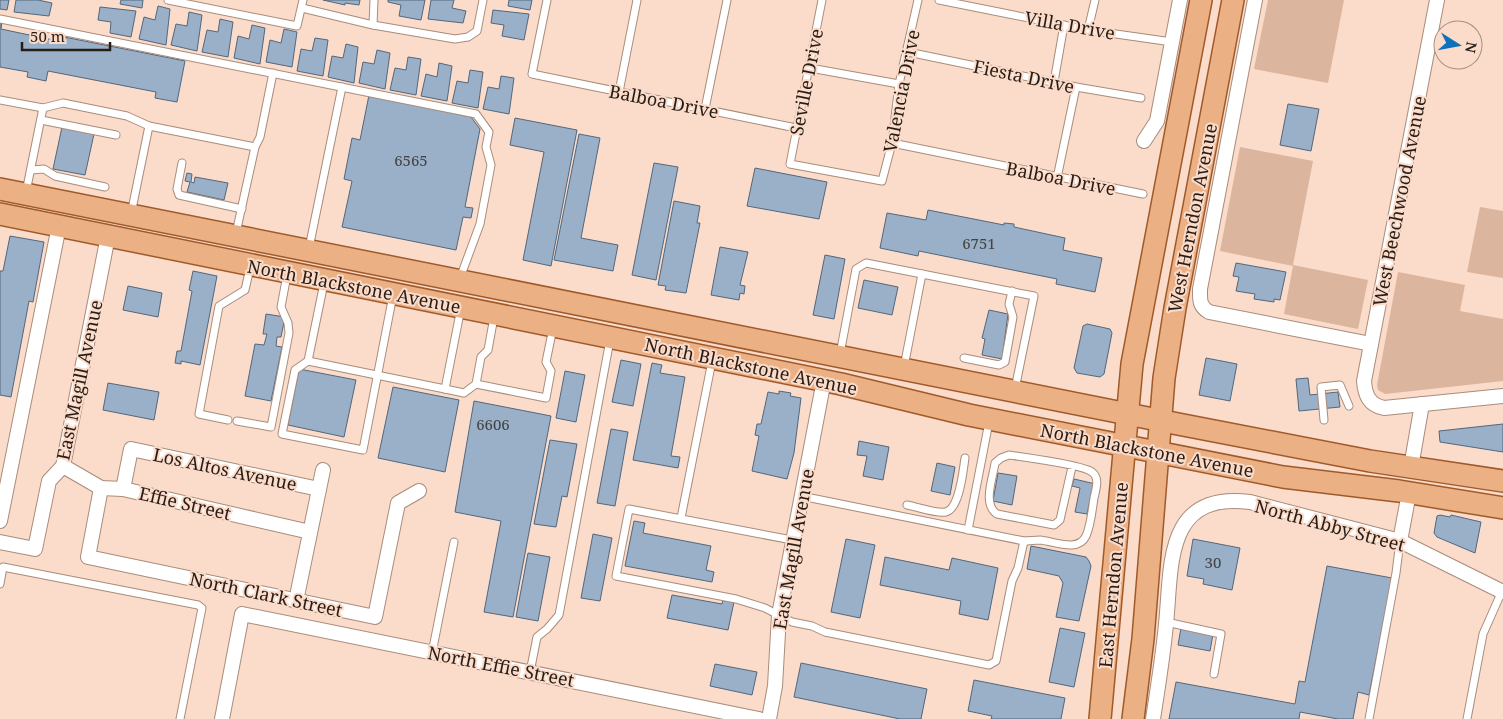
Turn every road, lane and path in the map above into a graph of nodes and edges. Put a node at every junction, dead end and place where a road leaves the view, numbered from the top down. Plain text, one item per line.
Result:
1 (168, 0) edge
2 (303, 0) edge
3 (374, 0) edge
4 (483, 0) edge
5 (546, 0) edge
6 (637, 0) edge
7 (727, 0) edge
8 (822, 0) edge
9 (918, 0) edge
10 (939, 0) edge
11 (1094, 0) edge
12 (1180, 0) edge
13 (1201, 0) edge
14 (1233, 0) edge
15 (1255, 0) edge
16 (1437, 0) edge
17 (302, 8) junction
18 (0, 19) edge
19 (373, 25) junction
20 (1064, 25) junction
21 (1088, 30) junction
22 (1172, 42) junction
23 (908, 52) junction
24 (810, 68) junction
25 (273, 73) junction
26 (1054, 82) junction
27 (899, 84) junction
28 (342, 87) junction
29 (1076, 88) junction
30 (619, 92) junction
31 (1141, 98) dead end
32 (0, 100) edge
33 (43, 108) junction
34 (705, 109) junction
35 (41, 120) junction
36 (149, 126) junction
37 (796, 128) junction
38 (116, 135) dead end
39 (1144, 141) dead end
40 (892, 143) junction
41 (255, 147) junction
42 (182, 163) dead end
43 (31, 170) junction
44 (1057, 178) junction
45 (882, 181) joint
46 (105, 187) dead end
47 (0, 189) edge
48 (26, 194) junction
49 (1143, 194) dead end
50 (242, 209) junction
51 (0, 214) edge
52 (131, 215) junction
53 (59, 226) junction
54 (108, 236) junction
55 (236, 236) junction
56 (136, 242) junction
57 (308, 250) junction
58 (250, 265) junction
59 (287, 272) junction
60 (922, 274) junction
61 (325, 280) junction
62 (458, 280) junction
63 (1012, 292) junction
64 (394, 294) junction
65 (461, 307) junction
66 (495, 314) junction
67 (554, 326) junction
68 (611, 337) junction
69 (1371, 344) junction
70 (839, 356) junction
71 (713, 358) junction
72 (964, 358) dead end
73 (308, 361) junction
74 (903, 369) junction
75 (378, 375) junction
76 (824, 380) junction
77 (476, 384) junction
78 (445, 389) junction
79 (1015, 391) junction
80 (1503, 396) edge
81 (1422, 404) junction
82 (1349, 406) dead end
83 (990, 419) junction
84 (228, 420) dead end
85 (1324, 420) dead end
86 (237, 421) dead end
87 (1125, 430) junction
88 (1159, 437) junction
89 (965, 458) dead end
90 (63, 466) junction
91 (1072, 467) junction
92 (1411, 467) junction
93 (323, 470) dead end
94 (1304, 480) junction
95 (1503, 481) edge
96 (102, 488) junction
97 (123, 489) junction
98 (319, 490) junction
99 (419, 491) dead end
100 (1409, 493) junction
101 (1503, 493) edge
102 (801, 496) junction
103 (907, 505) dead end
104 (1503, 508) edge
105 (681, 518) junction
106 (0, 521) edge
107 (968, 530) junction
108 (310, 532) junction
109 (792, 540) junction
110 (1024, 541) junction
111 (1400, 541) junction
112 (0, 542) edge
113 (454, 542) dead end
114 (1, 575) edge
115 (0, 584) edge
116 (1503, 592) edge
117 (296, 601) junction
118 (779, 615) junction
119 (1166, 622) junction
120 (432, 652) junction
121 (530, 672) junction
122 (1214, 674) dead end
123 (180, 719) edge
124 (222, 719) edge
125 (759, 719) edge
126 (769, 719) edge
127 (1100, 719) edge
128 (1133, 719) edge
129 (1153, 719) edge
130 (1369, 719) edge
131 (1467, 719) edge

1 - 17 lane
2 - 17 lane
3 - 19 lane
4 - 19 lane
5 - 30 lane, Balboa Drive
6 - 30 lane
7 - 34 lane
8 - 24 lane, Seville Drive
9 - 23 lane, Valencia Drive
10 - 20 lane, Villa Drive
11 - 21 lane
12 - 22 street
13 - 87 main road, West Herndon Avenue
14 - 88 main road, West Herndon Avenue
15 - 69 street, West Herndon Avenue
16 - 69 street, West Beechwood Avenue
17 - 19 lane
18 - 25 lane
20 - 21 lane, Villa Drive
20 - 26 lane
21 - 22 lane, Villa Drive
22 - 39 street
23 - 26 lane, Fiesta Drive
23 - 27 lane, Valencia Drive
24 - 27 lane
24 - 37 lane, Seville Drive
25 - 28 lane
25 - 41 lane
26 - 29 lane, Fiesta Drive
27 - 40 lane, Valencia Drive
28 - 57 lane
28 - 62 lane
29 - 31 lane, Fiesta Drive
29 - 44 lane
30 - 34 lane, Balboa Drive
32 - 33 lane
33 - 35 lane
33 - 36 lane
34 - 37 lane, Balboa Drive
35 - 38 lane
35 - 43 lane
36 - 41 lane
36 - 52 lane
37 - 45 lane, Seville Drive
40 - 44 lane, Balboa Drive
40 - 45 lane, Valencia Drive
41 - 50 lane
42 - 50 lane
43 - 46 lane
43 - 48 lane
44 - 49 lane, Balboa Drive
47 - 48 main road, North Blackstone Avenue
48 - 52 main road, North Blackstone Avenue
50 - 55 lane
51 - 53 main road, North Blackstone Avenue
52 - 53 main road
52 - 55 main road, North Blackstone Avenue
53 - 54 main road, North Blackstone Avenue
53 - 106 street
54 - 56 main road, North Blackstone Avenue
54 - 90 street, East Magill Avenue
55 - 56 main road
55 - 57 main road, North Blackstone Avenue
56 - 58 main road, North Blackstone Avenue
57 - 62 main road, North Blackstone Avenue
58 - 59 main road, North Blackstone Avenue
58 - 84 lane
59 - 61 main road, North Blackstone Avenue
59 - 86 lane
60 - 63 lane
60 - 70 lane
60 - 74 lane
61 - 64 main road, North Blackstone Avenue
61 - 73 lane
62 - 70 main road, North Blackstone Avenue
63 - 72 lane
63 - 79 lane
64 - 65 main road, North Blackstone Avenue
64 - 75 lane
65 - 66 main road, North Blackstone Avenue
65 - 78 lane
66 - 67 main road, North Blackstone Avenue
66 - 77 lane
67 - 68 main road, North Blackstone Avenue
67 - 77 lane
68 - 71 main road, North Blackstone Avenue
68 - 121 lane
69 - 81 street, West Beechwood Avenue
70 - 71 main road
70 - 74 main road, North Blackstone Avenue
71 - 76 main road, North Blackstone Avenue
71 - 105 lane
73 - 75 lane
73 - 75 lane
74 - 76 main road
74 - 79 main road, North Blackstone Avenue
75 - 78 lane
76 - 83 main road, North Blackstone Avenue
76 - 102 street, East Magill Avenue
77 - 78 lane
79 - 87 main road, North Blackstone Avenue
80 - 81 street
81 - 92 street
82 - 85 lane
83 - 87 main road, North Blackstone Avenue
83 - 107 lane
87 - 88 main road, North Blackstone Avenue
87 - 88 main road, North Blackstone Avenue
87 - 127 main road, East Herndon Avenue
88 - 92 main road, North Blackstone Avenue
88 - 94 main road, North Blackstone Avenue
88 - 128 main road, East Herndon Avenue
89 - 103 lane
90 - 96 street, Effie Street
90 - 112 street, East Magill Avenue
91 - 91 lane
91 - 110 lane
92 - 94 main road
92 - 95 main road, North Blackstone Avenue
93 - 98 street
94 - 100 main road, North Blackstone Avenue
96 - 97 street, Effie Street
96 - 117 street, North Clark Street
97 - 98 street, Los Altos Avenue
97 - 108 street, Effie Street
98 - 108 street
99 - 117 street, North Clark Street
100 - 101 main road
100 - 104 main road, North Blackstone Avenue
100 - 111 street
102 - 107 lane
102 - 109 street, East Magill Avenue
105 - 109 lane
105 - 118 lane
107 - 110 lane
108 - 117 street
109 - 118 street, East Magill Avenue
110 - 118 lane
111 - 116 street, North Abby Street
111 - 119 street, North Abby Street
111 - 130 lane
113 - 120 lane
114 - 115 lane
114 - 123 lane
116 - 131 lane
118 - 126 street, East Magill Avenue
119 - 122 lane
119 - 129 street, North Abby Street
120 - 121 street, North Effie Street
120 - 124 street, North Effie Street
121 - 125 street, North Effie Street

